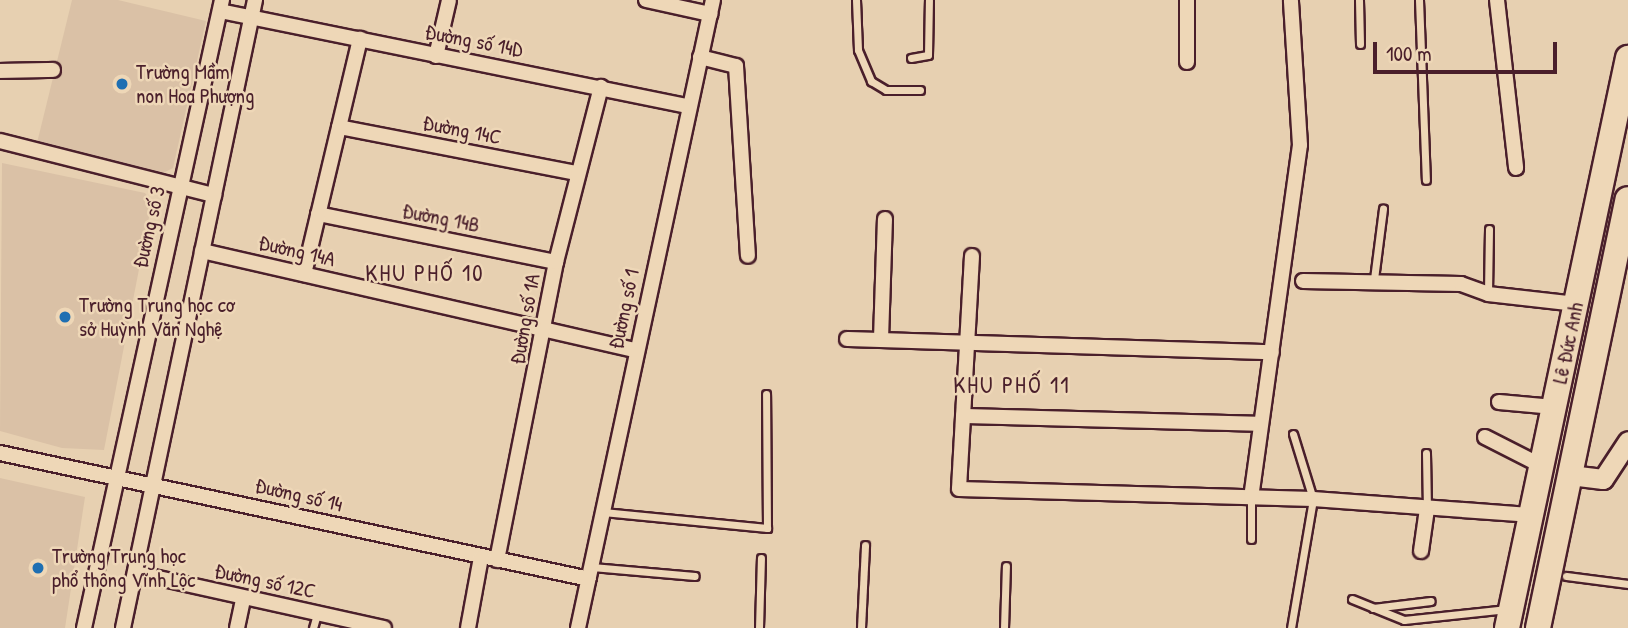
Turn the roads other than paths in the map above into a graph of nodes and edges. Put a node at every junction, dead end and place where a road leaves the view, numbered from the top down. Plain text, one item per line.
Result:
1 (255, 0) edge
2 (449, 0) edge
3 (646, 0) edge
4 (856, 0) edge
5 (929, 0) edge
6 (1187, 0) edge
7 (1291, 0) edge
8 (1359, 0) edge
9 (1419, 0) edge
10 (1497, 0) edge
11 (221, 6) edge
12 (712, 7) edge
13 (250, 17) junction
14 (360, 39) junction
15 (1360, 44) dead end
16 (436, 56) junction
17 (700, 57) junction
18 (911, 58) dead end
19 (1628, 58) edge
20 (1187, 61) dead end
21 (52, 70) dead end
22 (0, 71) edge
23 (601, 87) junction
24 (920, 90) dead end
25 (689, 106) junction
26 (1628, 125) edge
27 (339, 127) junction
28 (0, 141) edge
29 (1516, 167) dead end
30 (576, 173) junction
31 (1426, 180) dead end
32 (180, 189) junction
33 (214, 195) junction
34 (1628, 199) edge
35 (1382, 209) dead end
36 (318, 214) junction
37 (885, 219) dead end
38 (1489, 229) dead end
39 (202, 251) junction
40 (748, 256) dead end
41 (972, 256) dead end
42 (556, 262) junction
43 (304, 274) junction
44 (1374, 279) junction
45 (1628, 280) edge
46 (1303, 281) dead end
47 (1488, 294) junction
48 (1576, 304) junction
49 (545, 329) junction
50 (847, 339) dead end
51 (881, 339) junction
52 (966, 340) junction
53 (637, 351) junction
54 (1272, 352) junction
55 (766, 394) dead end
56 (1499, 402) dead end
57 (1555, 407) junction
58 (963, 416) junction
59 (1259, 424) junction
60 (1293, 434) dead end
61 (1485, 437) dead end
62 (1628, 441) edge
63 (0, 453) edge
64 (1426, 453) dead end
65 (1542, 466) junction
66 (114, 476) junction
67 (1578, 476) junction
68 (155, 484) junction
69 (1251, 498) junction
70 (1313, 499) junction
71 (1427, 509) junction
72 (603, 512) junction
73 (1538, 515) junction
74 (1251, 538) dead end
75 (865, 545) dead end
76 (1422, 551) dead end
77 (481, 557) junction
78 (761, 558) dead end
79 (497, 560) junction
80 (1006, 566) dead end
81 (136, 573) junction
82 (590, 573) junction
83 (695, 576) dead end
84 (1566, 576) junction
85 (1628, 584) edge
86 (243, 599) junction
87 (1352, 599) dead end
88 (1431, 601) dead end
89 (1371, 608) junction
90 (315, 621) edge
91 (1513, 622) edge
92 (84, 628) edge
93 (124, 628) edge
94 (237, 628) edge
95 (384, 628) edge
96 (468, 628) edge
97 (578, 628) edge
98 (759, 628) edge
99 (861, 628) edge
100 (1004, 628) edge
101 (1290, 628) edge
102 (1538, 628) edge
103 (1554, 628) edge

1 - 13 street
2 - 16 street
3 - 12 street
4 - 24 lane
5 - 18 lane
6 - 20 street
7 - 54 street
8 - 15 lane
9 - 31 lane
10 - 29 street
11 - 13 street, Đường số 14D
11 - 32 street, Đường số 3
12 - 17 street, Đường số 1
13 - 14 street, Đường số 14D
13 - 33 street
14 - 16 street, Đường số 14D
14 - 27 street
16 - 23 street, Đường số 14D
17 - 25 street, Đường số 1
17 - 40 street
19 - 48 highway, Lê Đức Anh
21 - 22 street
23 - 25 street, Đường số 14D
23 - 30 street, Đường số 1A
25 - 53 street, Đường số 1
26 - 73 highway, Lê Đức Anh
27 - 30 street, Đường 14C
27 - 36 street
28 - 32 street
30 - 42 street, Đường số 1A
32 - 33 street
32 - 66 street, Đường số 3
33 - 39 street
34 - 67 highway, Lê Đức Anh
35 - 44 lane
36 - 42 street, Đường 14B
36 - 43 street
37 - 51 street
38 - 47 lane
39 - 43 street, Đường 14A
39 - 68 street
41 - 52 street
42 - 49 street, Đường số 1A
43 - 49 street, Đường 14A
44 - 46 street
44 - 47 street
45 - 67 highway, Lê Đức Anh
47 - 48 street
48 - 57 highway, Lê Đức Anh
49 - 53 street, Đường 14A
49 - 79 street, Đường số 1A
50 - 51 street
51 - 52 street
52 - 54 street
52 - 58 street
53 - 72 street, Đường số 1
54 - 59 street
55 - 72 lane
56 - 57 street
57 - 65 highway, Lê Đức Anh
58 - 59 street
58 - 69 street
59 - 69 street
60 - 70 lane
61 - 65 street
62 - 67 street
63 - 66 street, Đường số 14
64 - 71 lane
65 - 73 highway, Lê Đức Anh
66 - 68 street, Đường số 14
66 - 92 street, Đường số 3
67 - 84 highway, Lê Đức Anh
67 - 102 highway, Lê Đức Anh
68 - 77 street, Đường số 14
68 - 81 street
69 - 70 street
69 - 74 lane
70 - 71 street
70 - 101 lane
71 - 73 street
71 - 76 street
72 - 82 street, Đường số 1
73 - 91 highway, Lê Đức Anh
75 - 99 lane
77 - 79 street, Đường số 14
77 - 96 street
78 - 98 lane
79 - 82 street, Đường số 14
80 - 100 lane
81 - 86 street, Đường số 12C
81 - 93 street
82 - 83 lane
82 - 97 street, Đường số 1
84 - 85 lane
84 - 103 highway, Lê Đức Anh
86 - 90 street, Đường số 12C
86 - 94 street
87 - 89 lane
88 - 89 lane
89 - 91 lane
90 - 95 street, Đường số 12C

